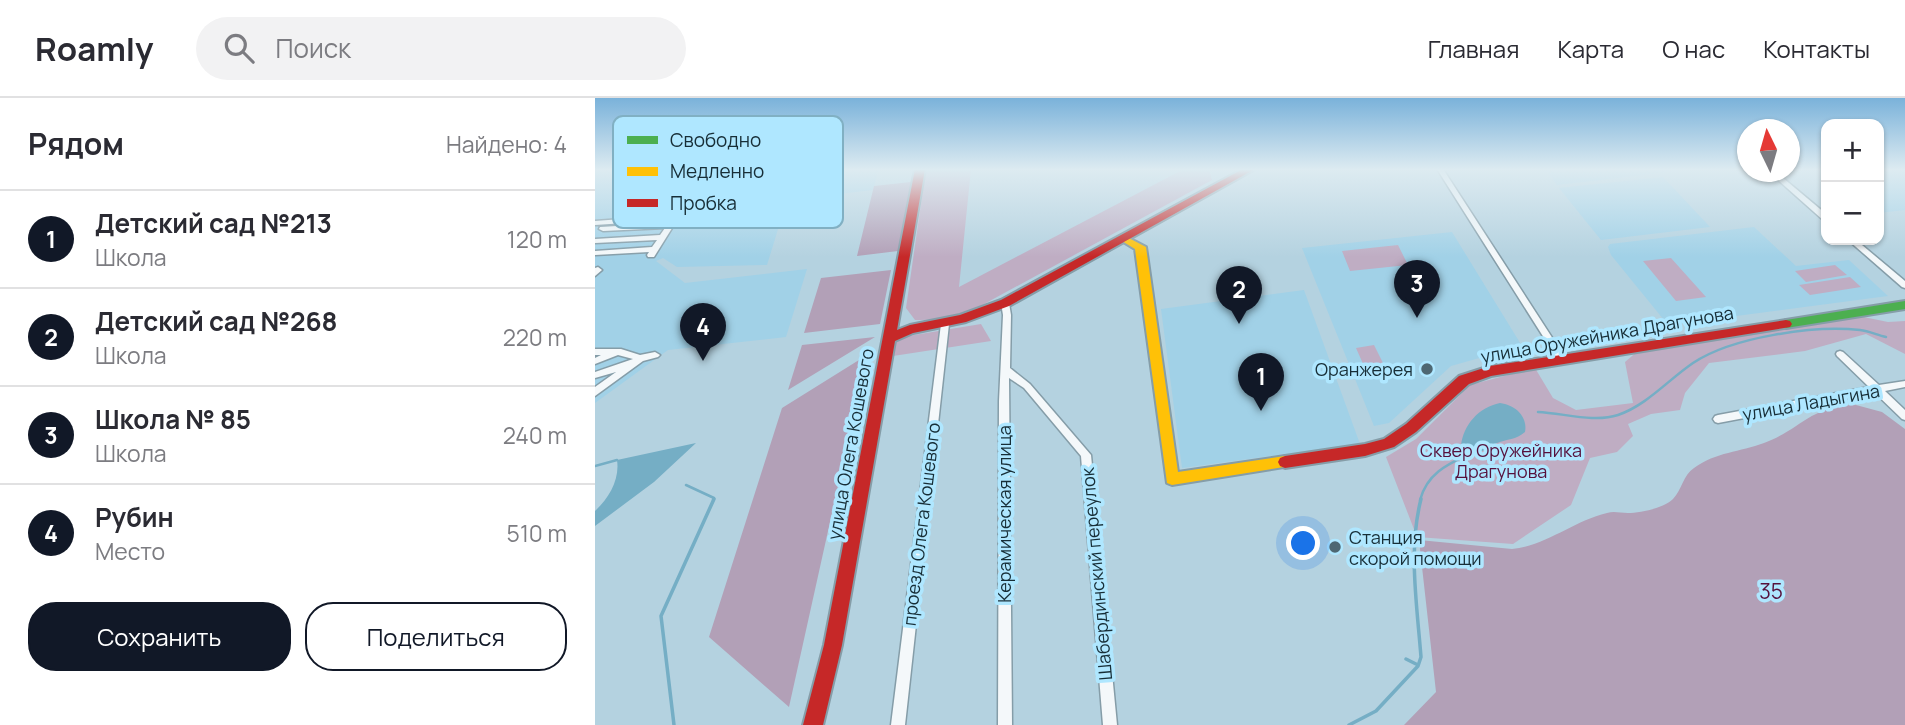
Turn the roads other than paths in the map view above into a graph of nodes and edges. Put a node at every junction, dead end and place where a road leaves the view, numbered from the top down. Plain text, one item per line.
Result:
1 (915, 198) edge
2 (1196, 198) edge
3 (1459, 198) edge
4 (1803, 198) edge
5 (1821, 214) edge
6 (613, 222) edge
7 (595, 223) edge
8 (625, 228) edge
9 (668, 228) edge
10 (595, 230) edge
11 (662, 237) junction
12 (1123, 238) junction
13 (595, 241) edge
14 (1858, 245) edge
15 (595, 253) edge
16 (1905, 285) edge
17 (1005, 303) junction
18 (1905, 305) edge
19 (894, 313) junction
20 (945, 324) junction
21 (921, 327) junction
22 (889, 338) junction
23 (595, 352) edge
24 (621, 352) junction
25 (1840, 354) dead end
26 (655, 355) dead end
27 (1561, 358) junction
28 (595, 360) edge
29 (637, 360) junction
30 (1007, 371) junction
31 (595, 375) edge
32 (1905, 384) edge
33 (1879, 390) junction
34 (596, 391) edge
35 (1905, 416) edge
36 (1718, 419) dead end
37 (813, 725) edge
38 (898, 725) edge
39 (1005, 725) edge
40 (1110, 725) edge

1 - 19 street, улица Олега Кошевого
2 - 12 street
3 - 27 street
4 - 5 street
6 - 7 street
8 - 10 street
9 - 11 street
11 - 13 street
11 - 15 street
12 - 17 street
12 - 27 street, улица Оружейника Драгунова
14 - 16 street
17 - 20 street
17 - 30 street, Керамическая улица
18 - 27 street, улица Оружейника Драгунова
19 - 21 street
19 - 22 street, улица Олега Кошевого
20 - 21 street
20 - 38 street, проезд Олега Кошевого
21 - 22 street
22 - 37 street, улица Олега Кошевого
23 - 24 street
24 - 28 street
24 - 29 street
25 - 33 street
26 - 29 street
29 - 31 street
29 - 34 street
30 - 39 street, Керамическая улица
30 - 40 street, Шабердинский переулок
32 - 33 street, улица Ладыгина
33 - 35 street
33 - 36 street, улица Ладыгина

